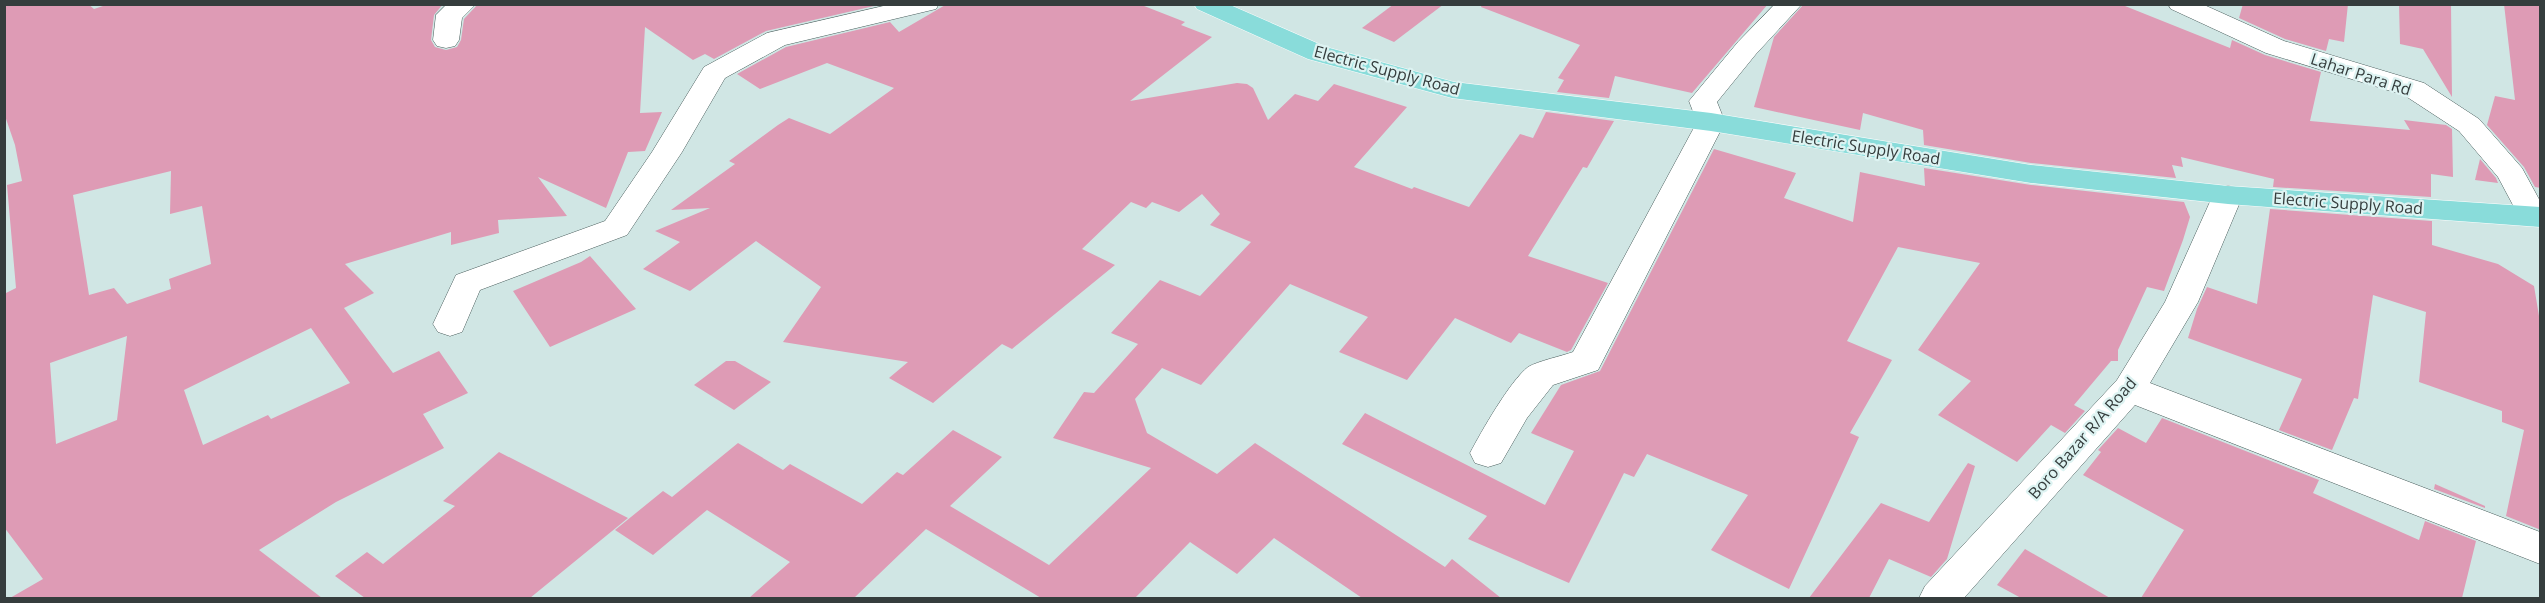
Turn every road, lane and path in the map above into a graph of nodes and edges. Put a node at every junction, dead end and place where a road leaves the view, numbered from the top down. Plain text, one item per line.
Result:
1 (464, 4) edge
2 (927, 4) edge
3 (1206, 4) edge
4 (1790, 4) edge
5 (2180, 4) edge
6 (2220, 13) edge
7 (446, 40) dead end
8 (1710, 122) junction
9 (2228, 195) junction
10 (2537, 216) edge
11 (450, 324) dead end
12 (2129, 389) junction
13 (1488, 453) dead end
14 (2541, 548) edge
15 (1940, 598) edge

1 - 7 street
2 - 11 street
3 - 8 main road, Electric Supply Road
4 - 8 street
5 - 6 street, Lahar Para Rd
6 - 10 street, Lahar Para Rd
8 - 9 main road, Electric Supply Road
8 - 13 street
9 - 10 main road, Electric Supply Road
9 - 12 street, Boro Bazar R/A Road
12 - 14 street
12 - 15 street, Boro Bazar R/A Road

